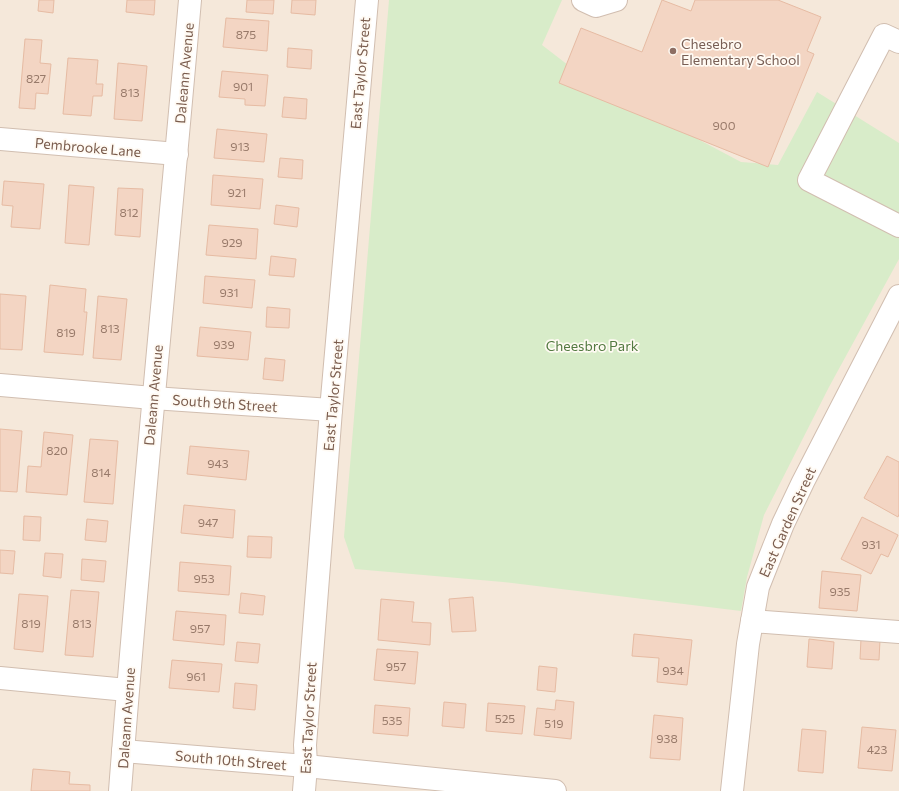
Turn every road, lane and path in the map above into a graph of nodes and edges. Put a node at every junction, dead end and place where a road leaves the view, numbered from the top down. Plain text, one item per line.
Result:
1 (190, 0) edge
2 (367, 0) edge
3 (583, 0) edge
4 (616, 0) edge
5 (899, 42) edge
6 (0, 139) edge
7 (176, 154) junction
8 (899, 226) edge
9 (899, 296) edge
10 (0, 385) edge
11 (153, 398) junction
12 (331, 410) junction
13 (752, 622) junction
14 (899, 632) edge
15 (0, 678) edge
16 (128, 690) junction
17 (123, 751) junction
18 (306, 766) junction
19 (120, 791) edge
20 (304, 791) edge
21 (555, 791) edge
22 (732, 791) edge

1 - 7 street, Daleann Avenue
2 - 12 street, East Taylor Street
3 - 4 street
5 - 8 street
6 - 7 street, Pembrooke Lane
7 - 11 street, Daleann Avenue
9 - 13 street, East Garden Street
10 - 11 street, South 9th Street
11 - 12 street, South 9th Street
11 - 16 street, Daleann Avenue
12 - 18 street, East Taylor Street
13 - 14 street
13 - 22 street, East Garden Street
15 - 16 street
16 - 17 street, Daleann Avenue
17 - 18 street, South 10th Street
17 - 19 street, Daleann Avenue
18 - 20 street, East Taylor Street
18 - 21 street, South 10th Street

